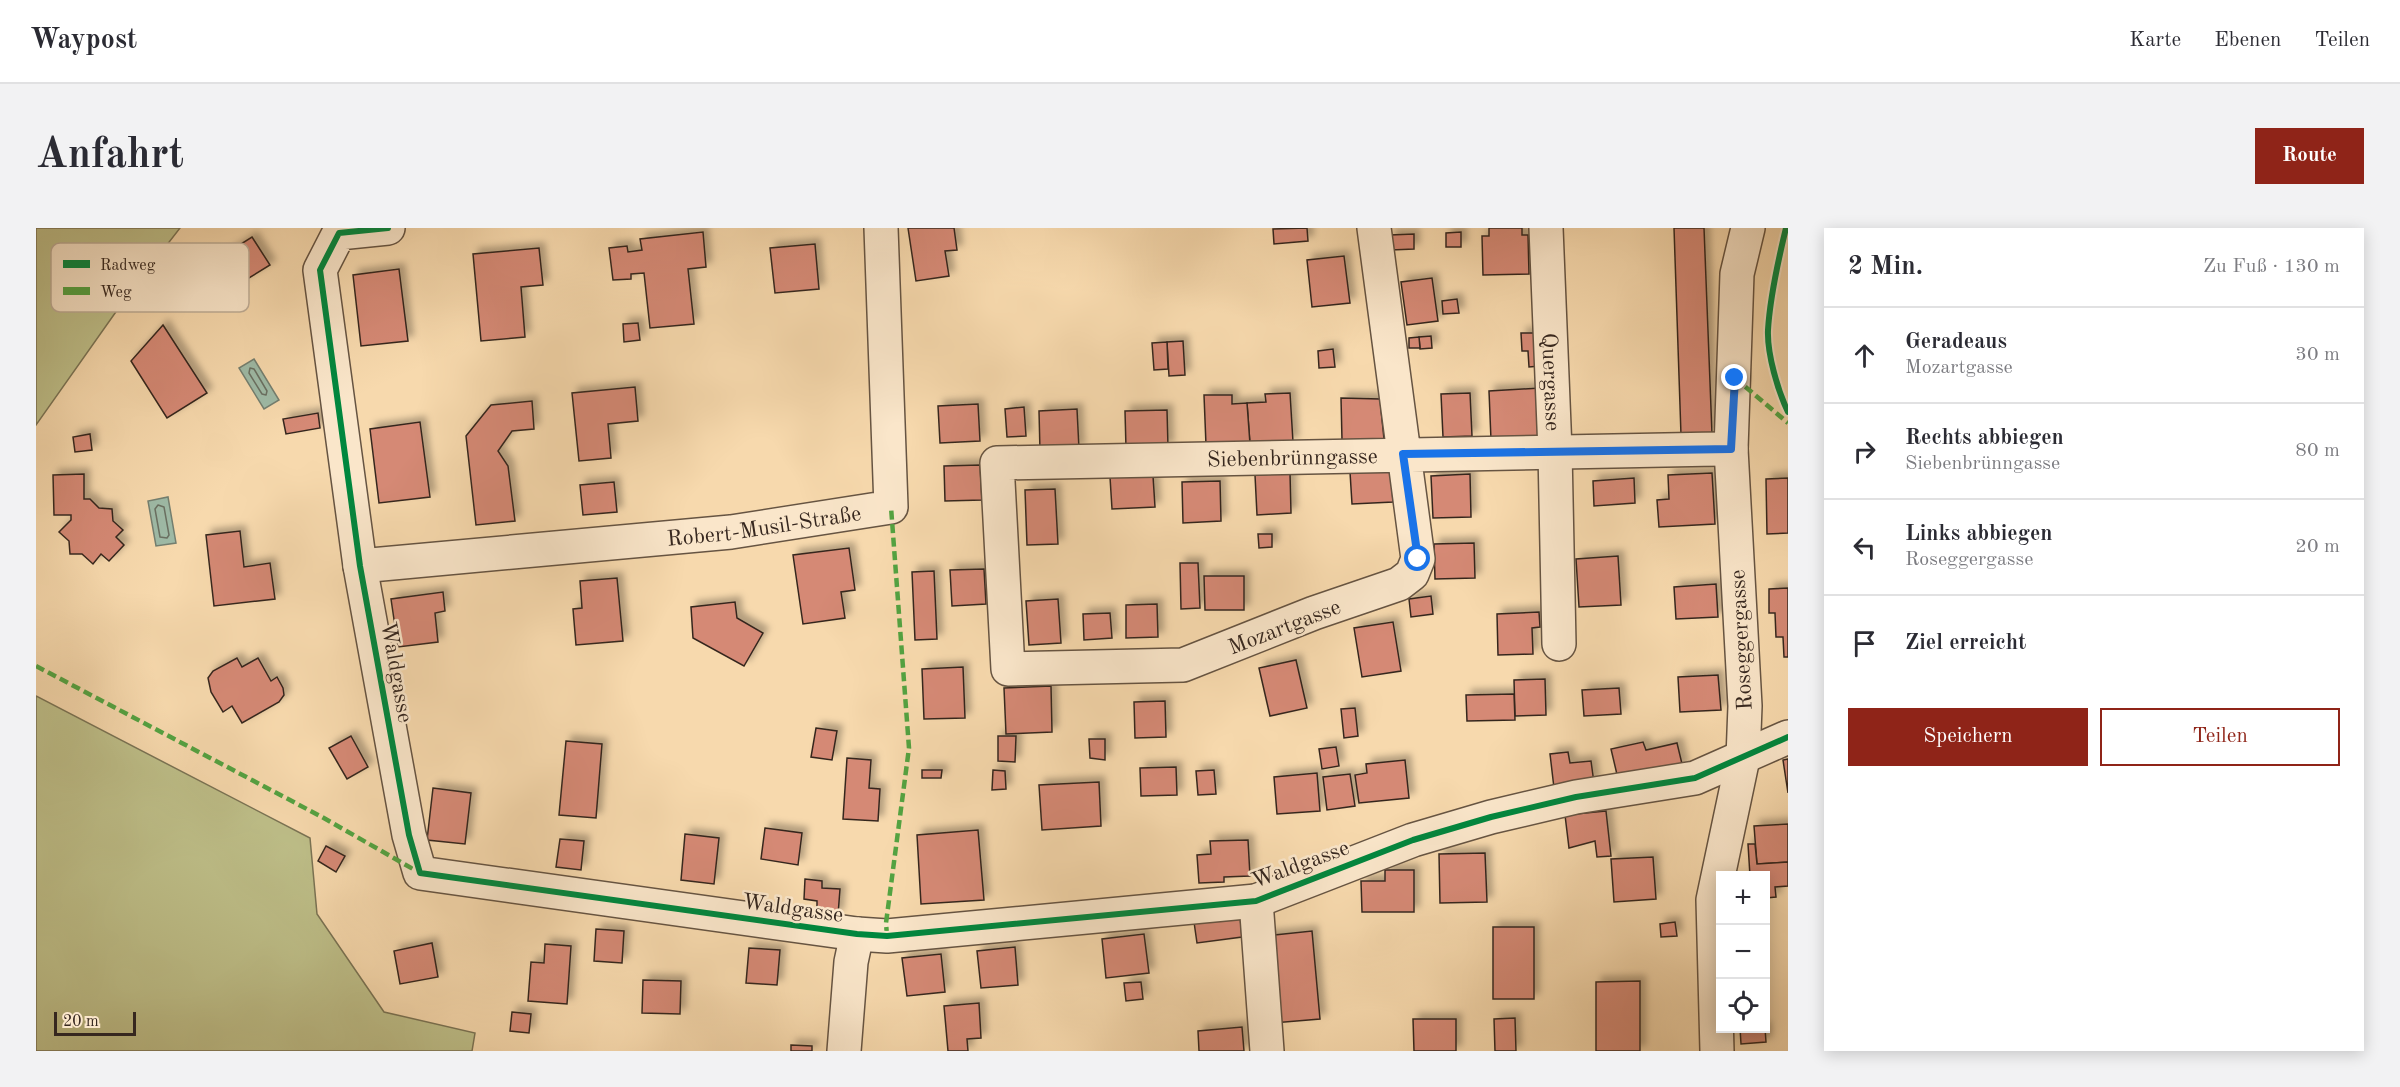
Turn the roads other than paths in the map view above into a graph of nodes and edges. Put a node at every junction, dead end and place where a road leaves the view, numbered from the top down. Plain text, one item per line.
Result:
1 (388, 228) edge
2 (881, 228) edge
3 (1374, 228) edge
4 (1546, 228) edge
5 (1748, 228) edge
6 (1731, 449) junction
7 (1555, 451) junction
8 (1403, 454) junction
9 (997, 464) joint
10 (360, 566) junction
11 (1559, 644) dead end
12 (1788, 737) edge
13 (1743, 758) junction
14 (1256, 901) junction
15 (857, 934) junction
16 (844, 1051) edge
17 (1267, 1051) edge
18 (1717, 1051) edge

1 - 10 street, Waldgasse
2 - 10 street, Robert-Musil-Straße
3 - 8 street, Mozartgasse
4 - 7 street, Quergasse
5 - 6 street, Roseggergasse
6 - 7 street, Siebenbrünngasse
6 - 13 street, Roseggergasse
7 - 8 street, Siebenbrünngasse
7 - 11 street, Quergasse
8 - 9 street, Siebenbrünngasse
8 - 9 street, Mozartgasse
10 - 15 street, Waldgasse
12 - 13 street, Waldgasse
13 - 14 street, Waldgasse
13 - 18 street, Roseggergasse
14 - 15 street, Waldgasse
14 - 17 street
15 - 16 street

